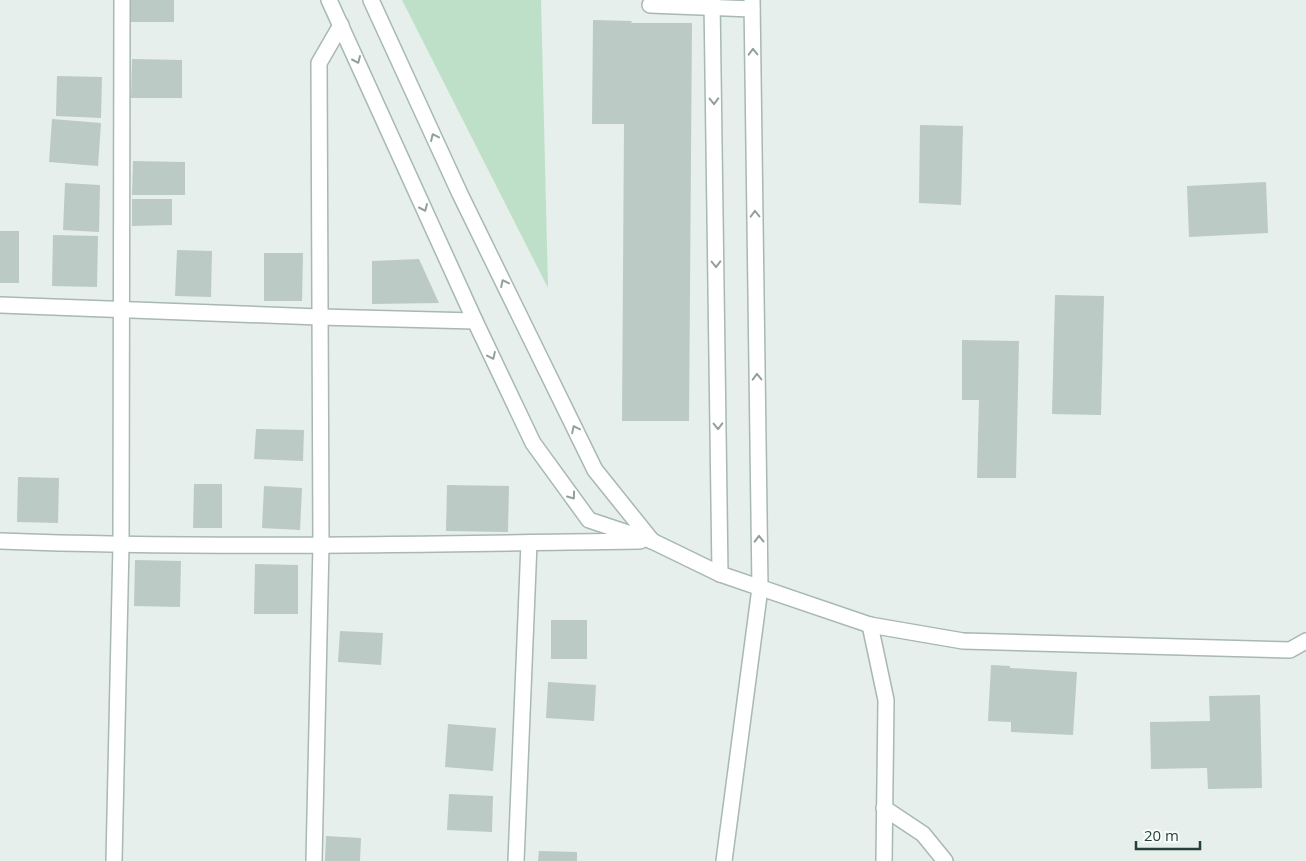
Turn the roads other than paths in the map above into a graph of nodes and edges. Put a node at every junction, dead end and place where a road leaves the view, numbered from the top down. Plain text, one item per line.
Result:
1 (122, 0) edge
2 (329, 0) edge
3 (371, 0) edge
4 (650, 4) dead end
5 (712, 4) edge
6 (752, 5) edge
7 (341, 25) junction
8 (0, 305) edge
9 (121, 310) junction
10 (319, 317) junction
11 (475, 321) junction
12 (0, 541) edge
13 (652, 541) junction
14 (529, 543) junction
15 (121, 545) junction
16 (321, 545) junction
17 (720, 574) junction
18 (760, 588) junction
19 (870, 625) junction
20 (1306, 642) edge
21 (884, 808) junction
22 (114, 861) edge
23 (314, 861) edge
24 (516, 861) edge
25 (724, 861) edge
26 (884, 861) edge
27 (946, 861) edge

1 - 9 street
2 - 7 street
13 -> 3 street
4 - 5 street
5 - 6 street
5 -> 17 street
18 -> 6 street
7 - 10 street
7 -> 11 street
8 - 9 street
9 - 10 street
9 - 15 street
10 - 11 street
10 - 16 street
11 -> 13 street
12 - 15 street
13 - 14 street
13 - 17 street
14 - 16 street
14 - 24 street
15 - 16 street
15 - 22 street
16 - 23 street
17 - 18 street
18 - 19 street
18 - 25 street
19 - 20 street
19 - 21 street
21 - 26 street
21 - 27 street

